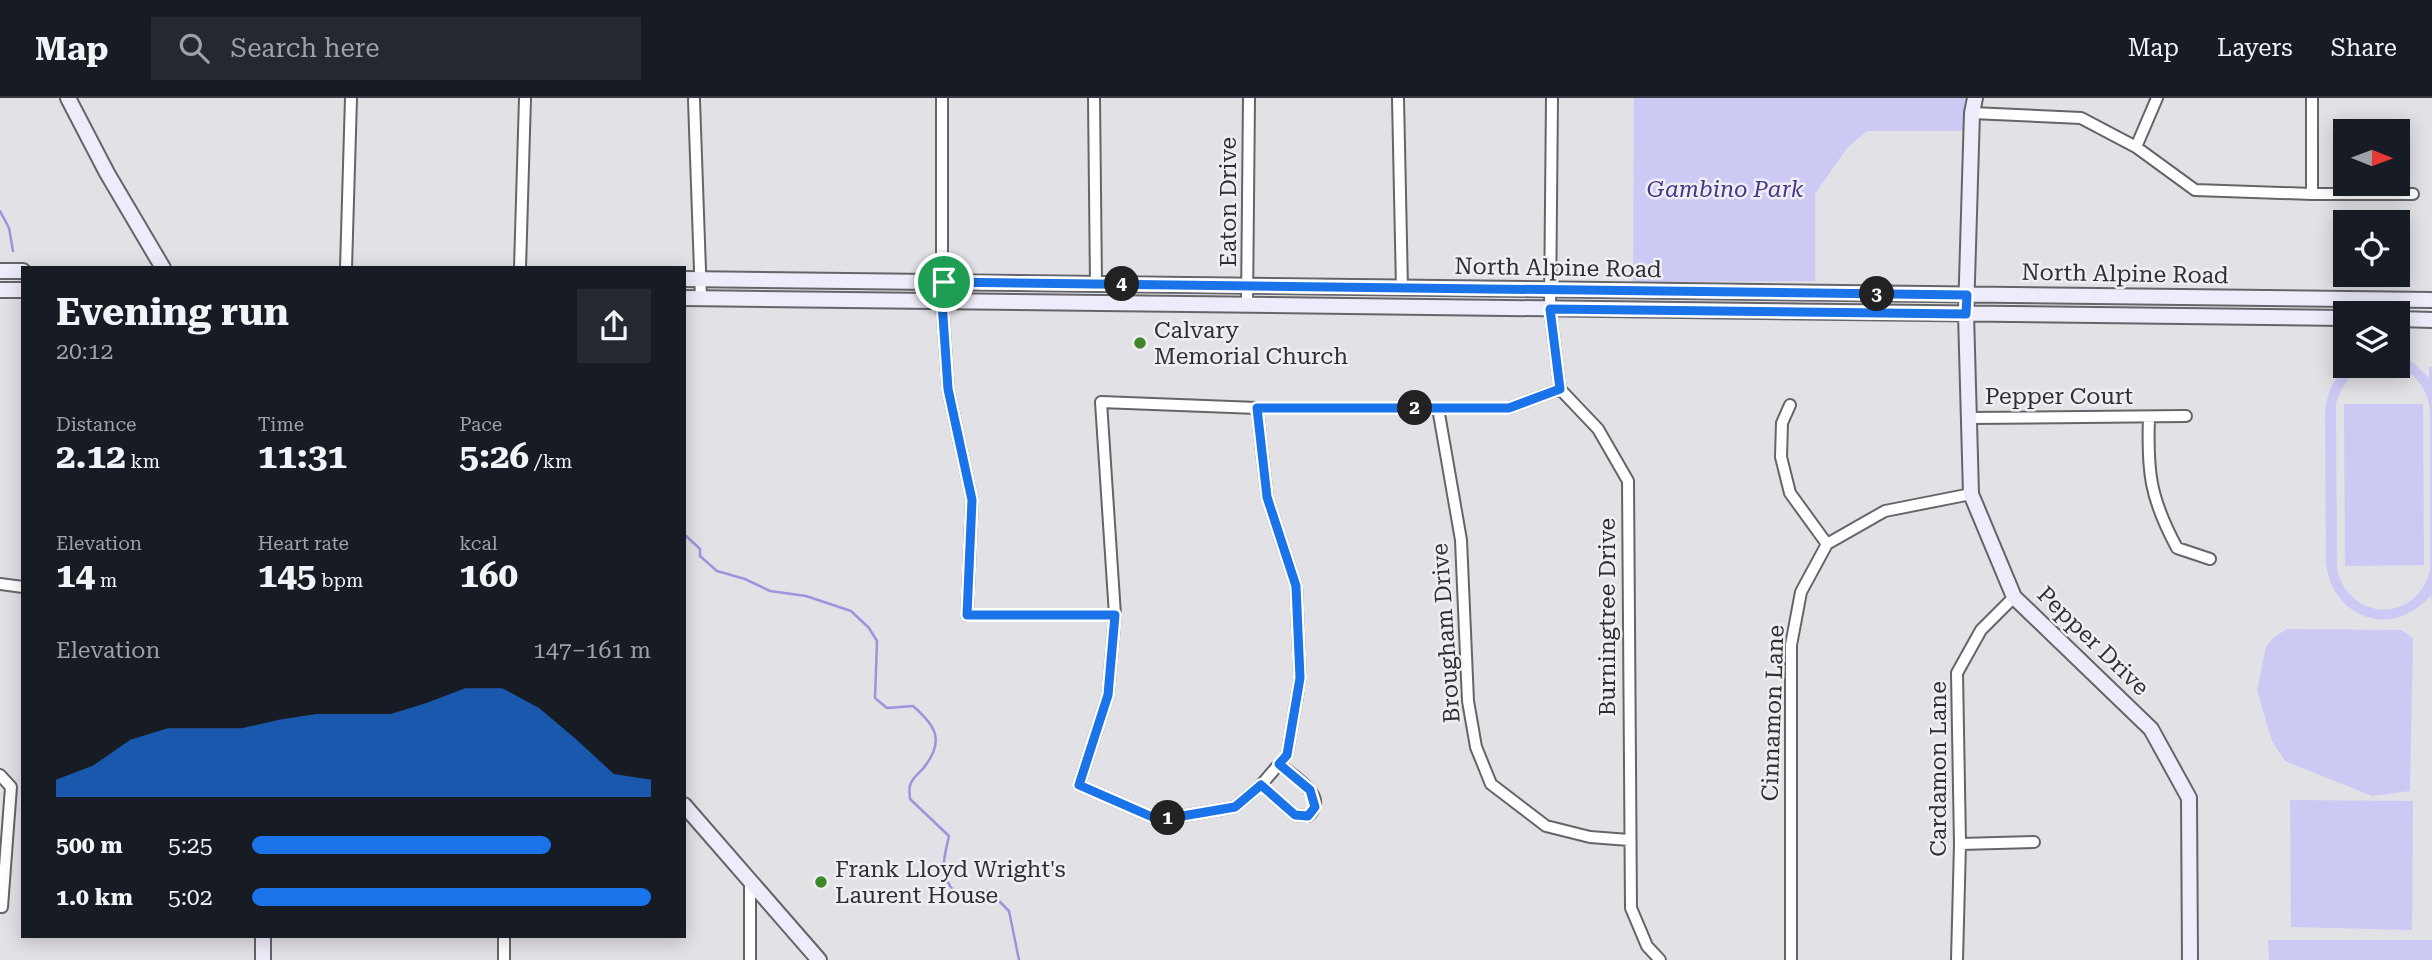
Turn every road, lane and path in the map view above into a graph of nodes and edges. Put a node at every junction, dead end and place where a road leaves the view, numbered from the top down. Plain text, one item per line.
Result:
1 (68, 98) edge
2 (351, 98) edge
3 (525, 98) edge
4 (942, 98) edge
5 (1094, 98) edge
6 (1249, 98) edge
7 (1398, 98) edge
8 (1552, 98) edge
9 (1975, 98) edge
10 (2157, 98) edge
11 (2312, 98) edge
12 (694, 100) dead end
13 (1972, 113) junction
14 (2136, 147) junction
15 (2312, 194) junction
16 (2413, 194) dead end
17 (162, 266) edge
18 (346, 266) edge
19 (520, 266) edge
20 (0, 271) edge
21 (21, 271) edge
22 (686, 279) edge
23 (700, 279) junction
24 (944, 282) junction
25 (1096, 284) junction
26 (1248, 286) junction
27 (1402, 289) junction
28 (0, 290) edge
29 (21, 290) edge
30 (1551, 290) junction
31 (1967, 295) junction
32 (686, 298) edge
33 (701, 299) junction
34 (2432, 300) edge
35 (942, 302) junction
36 (1247, 305) junction
37 (1550, 309) junction
38 (1966, 314) junction
39 (2333, 318) edge
40 (2410, 319) edge
41 (2432, 320) edge
42 (1560, 389) junction
43 (1790, 405) dead end
44 (1257, 408) junction
45 (1438, 408) junction
46 (2149, 416) junction
47 (2186, 416) dead end
48 (1969, 418) junction
49 (1971, 494) junction
50 (1827, 544) junction
51 (2210, 559) dead end
52 (0, 584) edge
53 (21, 587) edge
54 (2014, 597) junction
55 (1115, 615) junction
56 (1279, 764) junction
57 (0, 775) edge
58 (1261, 785) junction
59 (686, 807) edge
60 (1629, 840) junction
61 (2034, 842) dead end
62 (1960, 844) junction
63 (750, 883) junction
64 (1, 907) edge
65 (263, 938) edge
66 (504, 938) edge
67 (263, 960) edge
68 (504, 960) edge
69 (750, 960) edge
70 (819, 960) edge
71 (1660, 960) edge
72 (1791, 960) edge
73 (1957, 960) edge
74 (2190, 960) edge

1 - 17 main road
2 - 18 street
3 - 19 street
4 - 24 street
5 - 25 street
6 - 26 street, Eaton Drive
7 - 27 street
8 - 30 street
9 - 13 main road, Pepper Drive
10 - 14 street
11 - 15 street
12 - 23 street
13 - 14 street
13 - 31 main road, Pepper Drive
14 - 15 street
15 - 16 street
20 - 21 main road
22 - 23 main road, North Alpine Road
23 - 24 main road, North Alpine Road
23 - 33 street
24 - 25 main road, North Alpine Road
24 - 35 street
25 - 26 main road, North Alpine Road
26 - 27 main road, North Alpine Road
26 - 36 street, Eaton Drive
27 - 30 main road, North Alpine Road
28 - 29 main road
30 - 31 main road, North Alpine Road
30 - 37 street
31 - 34 main road, North Alpine Road
31 - 38 main road, Pepper Drive
32 - 33 main road, North Alpine Road
33 - 35 main road, North Alpine Road
35 - 36 main road, North Alpine Road
35 - 55 street
36 - 37 main road, North Alpine Road
37 - 38 main road, North Alpine Road
37 - 42 street
38 - 39 main road, North Alpine Road
38 - 48 main road, Pepper Drive
40 - 41 main road
42 - 45 street
42 - 60 street, Burningtree Drive
43 - 50 street
44 - 45 street
44 - 55 street
44 - 56 street
45 - 60 street, Brougham Drive
46 - 47 street, Pepper Court
46 - 48 street, Pepper Court
46 - 51 street, Pepper Court
48 - 49 main road, Pepper Drive
49 - 50 street
49 - 54 main road, Pepper Drive
50 - 72 street, Cinnamon Lane
52 - 53 street
54 - 62 street, Cardamon Lane
54 - 74 main road, Pepper Drive
55 - 58 street
56 - 58 street
56 - 58 street
57 - 64 street
59 - 63 main road
60 - 71 street, Burningtree Drive
61 - 62 street
62 - 73 street, Cardamon Lane
63 - 69 street
63 - 70 main road
65 - 67 main road
66 - 68 street

